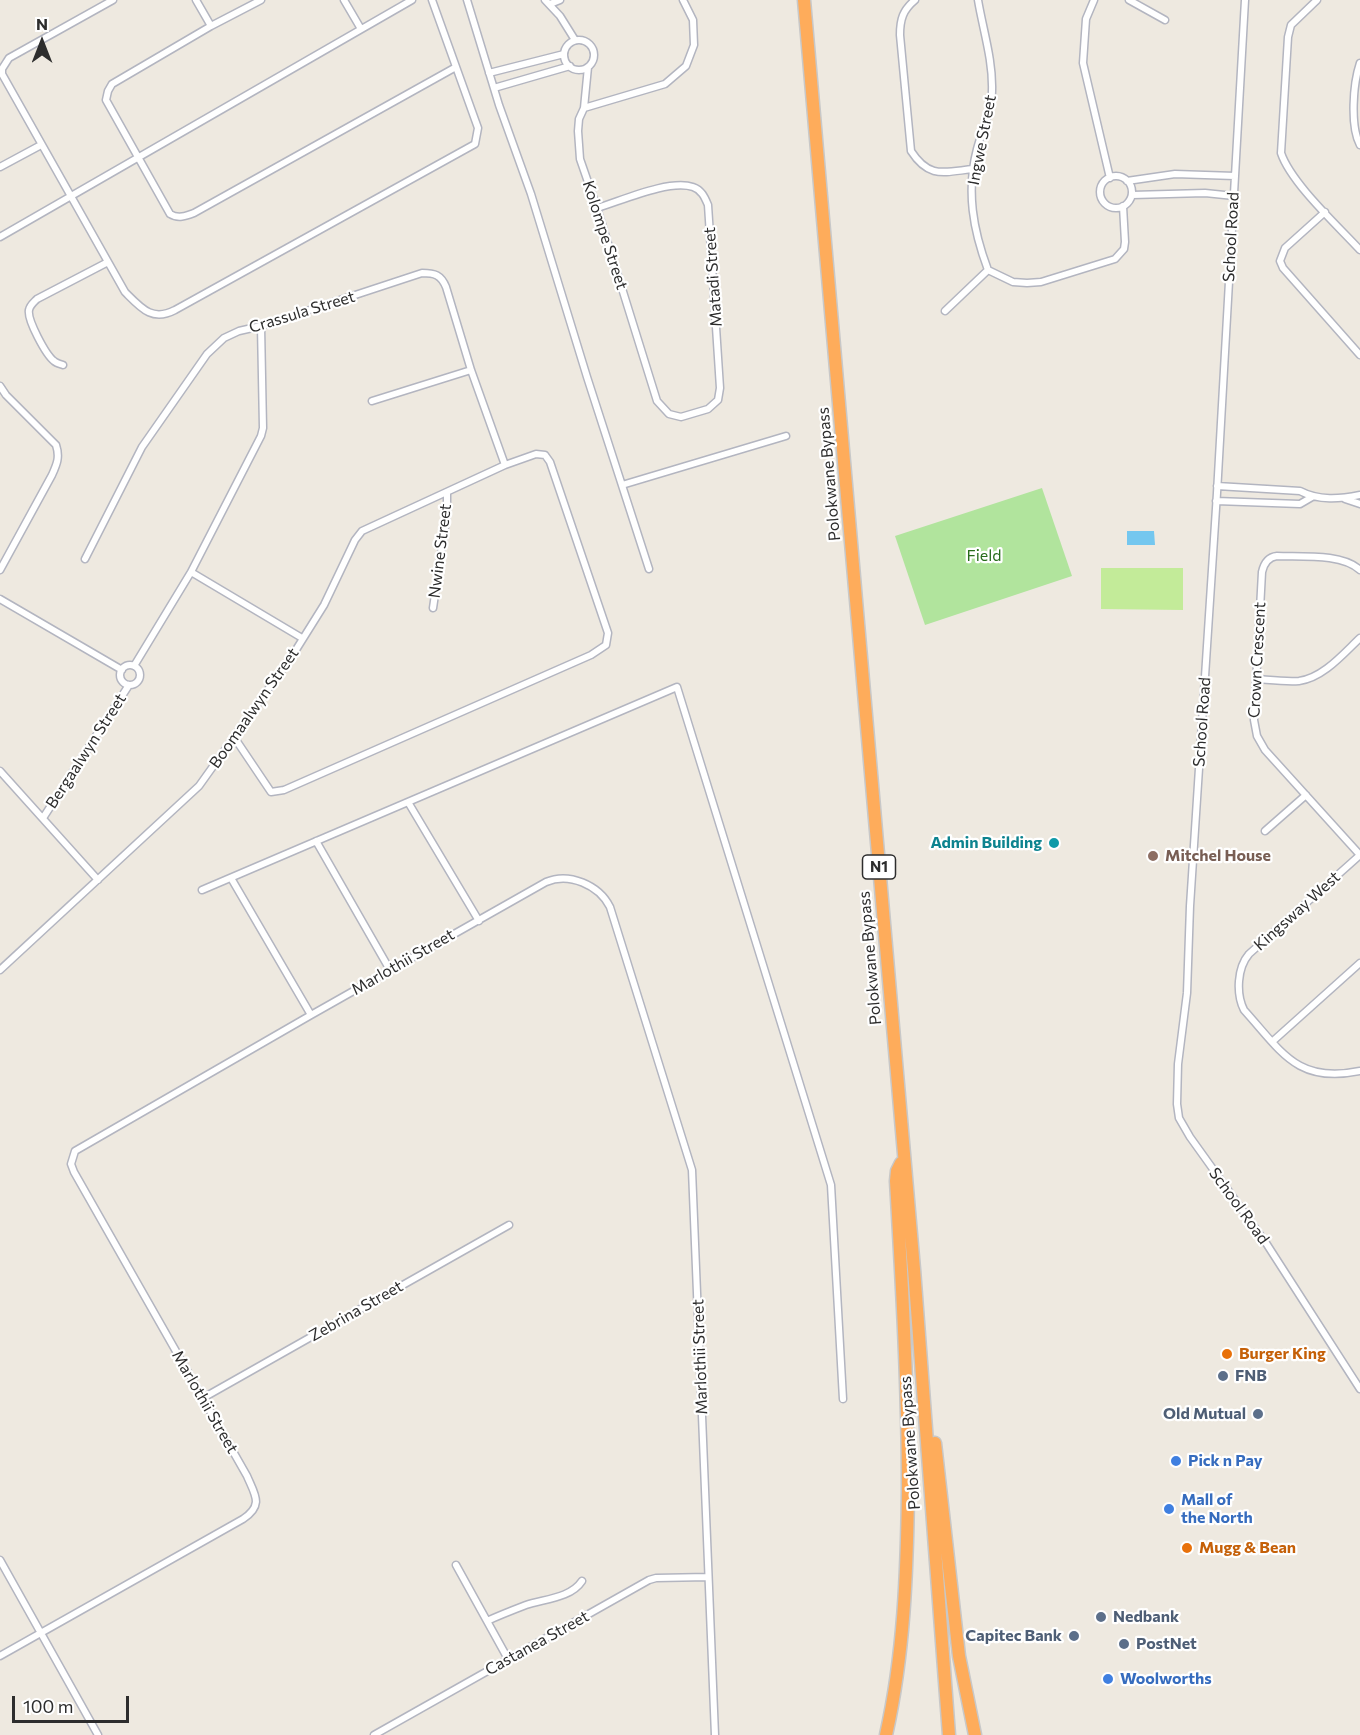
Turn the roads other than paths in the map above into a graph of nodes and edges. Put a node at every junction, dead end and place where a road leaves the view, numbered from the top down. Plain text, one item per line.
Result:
1 (112, 0) edge
2 (196, 0) edge
3 (261, 0) edge
4 (344, 0) edge
5 (412, 0) edge
6 (432, 0) edge
7 (467, 0) edge
8 (561, 0) edge
9 (682, 0) edge
10 (804, 0) edge
11 (915, 0) edge
12 (978, 0) edge
13 (1094, 0) edge
14 (1129, 0) edge
15 (1245, 0) edge
16 (1317, 0) edge
17 (547, 2) edge
18 (1165, 20) dead end
19 (211, 26) junction
20 (361, 29) junction
21 (575, 40) junction
22 (564, 54) junction
23 (1360, 63) edge
24 (570, 66) junction
25 (456, 67) junction
26 (588, 67) junction
27 (489, 73) junction
28 (494, 88) junction
29 (584, 108) junction
30 (41, 145) junction
31 (1360, 146) edge
32 (138, 157) junction
33 (0, 167) edge
34 (973, 169) junction
35 (1235, 176) junction
36 (1110, 178) junction
37 (1127, 181) junction
38 (1132, 195) junction
39 (70, 196) junction
40 (1234, 196) junction
41 (1123, 206) junction
42 (597, 208) junction
43 (1326, 212) junction
44 (0, 237) edge
45 (1360, 250) edge
46 (108, 262) junction
47 (988, 270) junction
48 (945, 311) dead end
49 (261, 326) junction
50 (1360, 355) edge
51 (63, 365) dead end
52 (471, 370) junction
53 (0, 386) edge
54 (372, 401) dead end
55 (657, 401) joint
56 (786, 436) dead end
57 (505, 465) junction
58 (622, 485) junction
59 (1217, 486) junction
60 (447, 494) junction
61 (1360, 495) edge
62 (1312, 497) junction
63 (1341, 498) junction
64 (1216, 501) junction
65 (1360, 504) edge
66 (86, 559) dead end
67 (649, 569) dead end
68 (0, 570) edge
69 (1360, 570) edge
70 (191, 572) junction
71 (0, 591) edge
72 (0, 599) edge
73 (433, 609) dead end
74 (302, 638) junction
75 (1360, 638) edge
76 (134, 666) junction
77 (122, 670) junction
78 (1256, 679) junction
79 (129, 685) junction
80 (234, 737) junction
81 (0, 771) edge
82 (1306, 795) junction
83 (408, 802) junction
84 (43, 818) junction
85 (1265, 831) dead end
86 (316, 841) junction
87 (1360, 855) edge
88 (231, 878) junction
89 (98, 880) junction
90 (202, 890) dead end
91 (479, 921) junction
92 (1360, 963) edge
93 (0, 970) edge
94 (390, 970) junction
95 (311, 1015) junction
96 (1273, 1041) junction
97 (1360, 1071) edge
98 (903, 1158) junction
99 (509, 1225) dead end
100 (914, 1269) junction
101 (1360, 1389) edge
102 (203, 1398) junction
103 (843, 1399) dead end
104 (0, 1560) edge
105 (456, 1565) dead end
106 (708, 1577) junction
107 (582, 1581) dead end
108 (486, 1621) junction
109 (41, 1633) junction
110 (0, 1656) edge
111 (508, 1659) junction
112 (98, 1735) edge
113 (374, 1735) edge
114 (715, 1735) edge
115 (886, 1735) edge
116 (949, 1735) edge
117 (975, 1735) edge

1 - 30 street
2 - 19 street
3 - 19 street
4 - 20 street
5 - 20 street
6 - 25 street
7 - 27 street
8 - 17 street
9 - 29 street
10 - 98 highway, Polokwane Bypass / N1
11 - 34 street
12 - 34 street, Ingwe Street
13 - 36 street
14 - 18 street
15 - 35 street, School Road
16 - 43 street
17 - 21 street
19 - 32 street
20 - 32 street
21 - 22 street
21 - 26 street
22 - 24 street
22 - 27 street
23 - 31 street
24 - 26 street
24 - 28 street
25 - 32 street
25 - 46 street
26 - 29 street, Kolompe Street
27 - 28 street
28 - 58 street
29 - 42 street, Kolompe Street
30 - 33 street
30 - 39 street
32 - 39 street
34 - 47 street, Ingwe Street
35 - 37 street
35 - 40 street, School Road
36 - 37 street
36 - 41 street
37 - 38 street
38 - 40 street
38 - 41 street
39 - 44 street
39 - 46 street
40 - 59 street, School Road
41 - 47 street
42 - 55 street, Kolompe Street
42 - 55 street, Matadi Street
43 - 45 street
43 - 50 street
46 - 51 street
47 - 48 street
49 - 52 street, Crassula Street
49 - 66 street, Crassula Street
49 - 70 street
52 - 54 street
52 - 57 street, Crassula Street
53 - 68 street
56 - 58 street
57 - 60 street, Boomaalwyn Street
57 - 80 street, Boomaalwyn Street
58 - 67 street
59 - 62 street
59 - 64 street, School Road
60 - 73 street, Nwine Street
60 - 74 street, Boomaalwyn Street
61 - 63 street
62 - 63 street
62 - 64 street
63 - 65 street
64 - 101 street, School Road
69 - 78 street, Crown Crescent
70 - 74 street
70 - 76 street
71 - 72 street
72 - 77 street
74 - 80 street, Boomaalwyn Street
75 - 78 street
76 - 77 street
76 - 79 street
77 - 79 street
78 - 82 street, Crown Crescent
79 - 84 street, Bergaalwyn Street
80 - 89 street, Boomaalwyn Street
81 - 84 street
82 - 85 street
82 - 87 street, Crown Crescent
83 - 86 street
83 - 91 street
83 - 103 street
84 - 89 street
86 - 88 street
86 - 94 street
87 - 96 street, Kingsway West
88 - 90 street
88 - 95 street
89 - 93 street, Boomaalwyn Street
91 - 94 street, Marlothii Street
91 - 106 street, Marlothii Street
92 - 96 street
94 - 95 street, Marlothii Street
95 - 102 street, Marlothii Street
96 - 97 street, Kingsway West
98 - 100 highway, Polokwane Bypass / N1
98 - 115 highway
99 - 102 street, Zebrina Street
100 - 116 highway, Polokwane Bypass / N1
100 - 117 highway
102 - 109 street, Marlothii Street
104 - 109 street
105 - 108 street
106 - 111 street, Castanea Street
106 - 114 street, Marlothii Street
107 - 108 street
108 - 111 street
109 - 110 street, Marlothii Street
109 - 112 street
111 - 113 street, Castanea Street

